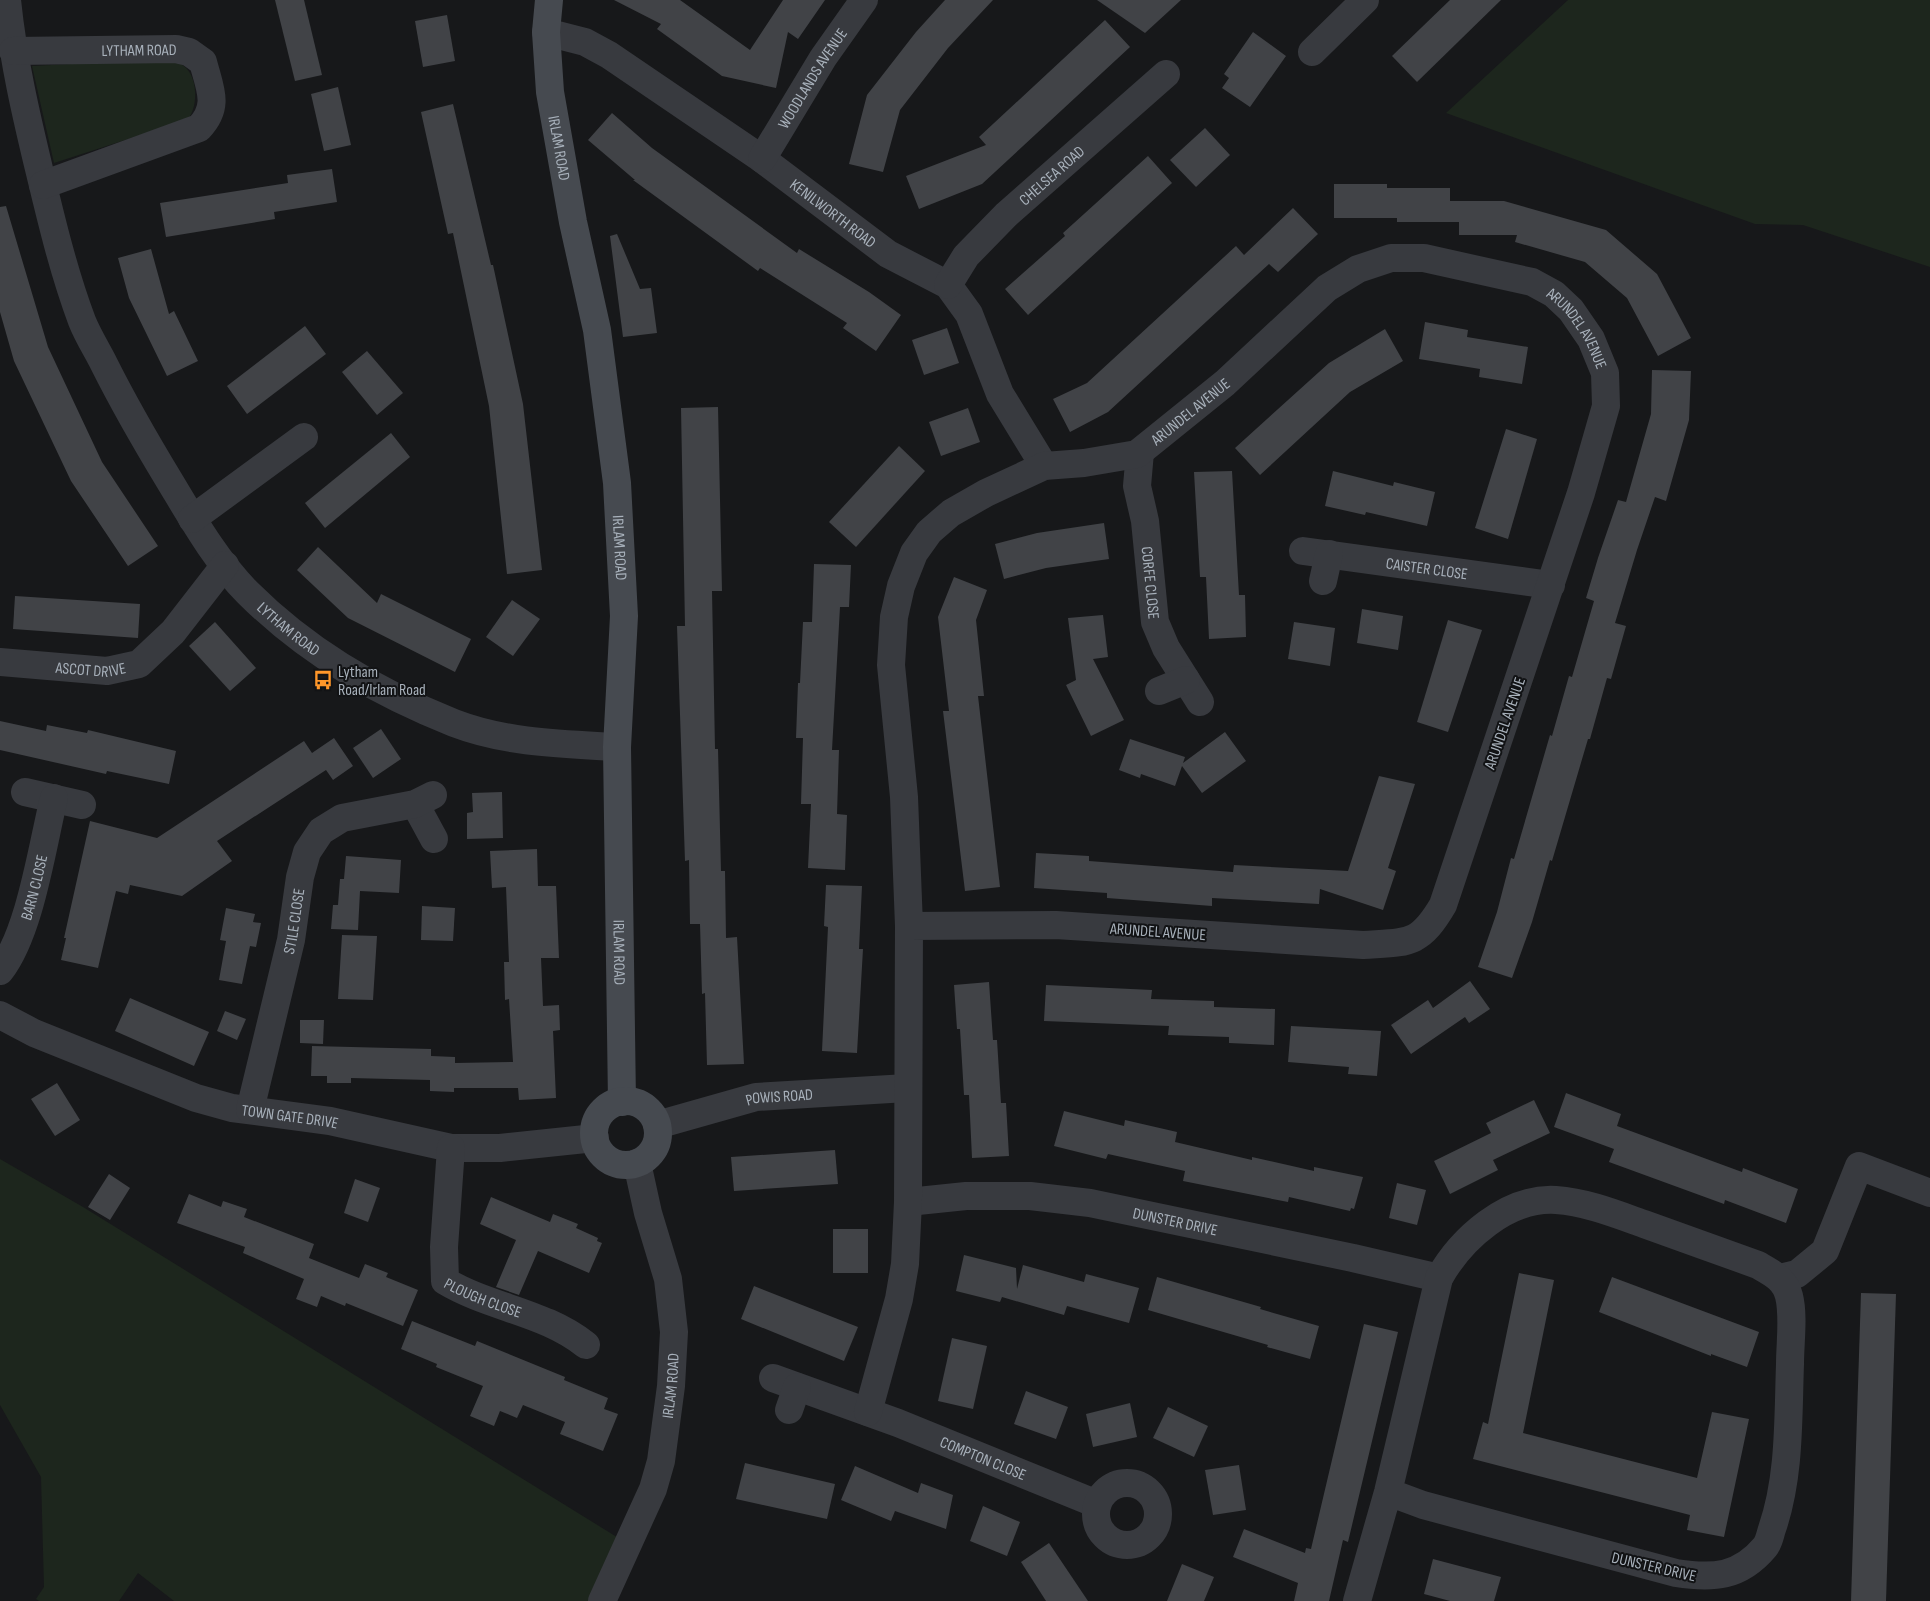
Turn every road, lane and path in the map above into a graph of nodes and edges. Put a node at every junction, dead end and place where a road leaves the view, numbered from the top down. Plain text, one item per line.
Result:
1 (7, 0) edge
2 (549, 0) edge
3 (864, 0) edge
4 (1365, 0) edge
5 (546, 32) junction
6 (7, 37) edge
7 (1312, 52) dead end
8 (1166, 74) dead end
9 (762, 159) junction
10 (43, 185) junction
11 (948, 285) junction
12 (304, 437) dead end
13 (1140, 452) junction
14 (1044, 466) junction
15 (192, 519) junction
16 (225, 564) junction
17 (1322, 581) dead end
18 (1551, 585) junction
19 (0, 662) edge
20 (1159, 691) dead end
21 (617, 747) junction
22 (25, 792) dead end
23 (54, 798) junction
24 (82, 805) dead end
25 (434, 839) dead end
26 (909, 926) junction
27 (0, 971) edge
28 (0, 1014) edge
29 (907, 1088) junction
30 (622, 1102) junction
31 (250, 1110) junction
32 (657, 1125) junction
33 (594, 1138) junction
34 (451, 1148) junction
35 (637, 1163) junction
36 (1930, 1193) edge
37 (908, 1202) junction
38 (1438, 1278) junction
39 (1780, 1278) junction
40 (586, 1346) dead end
41 (786, 1392) dead end
42 (868, 1412) junction
43 (1388, 1492) junction
44 (1097, 1504) dead end
45 (602, 1601) edge
46 (1358, 1601) edge

1 - 6 street, LYTHAM ROAD
2 - 5 street, IRLAM ROAD
3 - 9 street, WOODLANDS AVENUE
4 - 7 street
5 - 9 street, KENILWORTH ROAD
5 - 21 street, IRLAM ROAD
6 - 10 street, LYTHAM ROAD
6 - 10 street, LYTHAM ROAD
8 - 11 street, CHELSEA ROAD
9 - 11 street, KENILWORTH ROAD
10 - 15 street, LYTHAM ROAD
11 - 14 street, KENILWORTH ROAD
12 - 15 street
13 - 14 street, ARUNDEL AVENUE
13 - 18 street, ARUNDEL AVENUE
13 - 20 street, CORFE CLOSE
14 - 26 street, ARUNDEL AVENUE
15 - 16 street, LYTHAM ROAD
16 - 19 street, ASCOT DRIVE
16 - 21 street, LYTHAM ROAD
17 - 18 street, CAISTER CLOSE
18 - 26 street, ARUNDEL AVENUE
21 - 30 street, IRLAM ROAD
22 - 23 street
23 - 24 street
23 - 27 street, BARN CLOSE
25 - 31 street, STILE CLOSE
26 - 29 street, ARUNDEL AVENUE
28 - 31 street, TOWN GATE DRIVE
29 - 32 street, POWIS ROAD
29 - 37 street, ARUNDEL AVENUE
30 - 32 street
30 - 33 street
31 - 34 street, TOWN GATE DRIVE
32 - 35 street
33 - 34 street, TOWN GATE DRIVE
33 - 35 street
34 - 40 street, PLOUGH CLOSE
35 - 45 street, IRLAM ROAD
36 - 39 street
37 - 38 street, DUNSTER DRIVE
37 - 42 street
38 - 39 street
38 - 43 street
39 - 43 street, DUNSTER DRIVE
41 - 42 street, COMPTON CLOSE
42 - 44 street, COMPTON CLOSE
43 - 46 street

